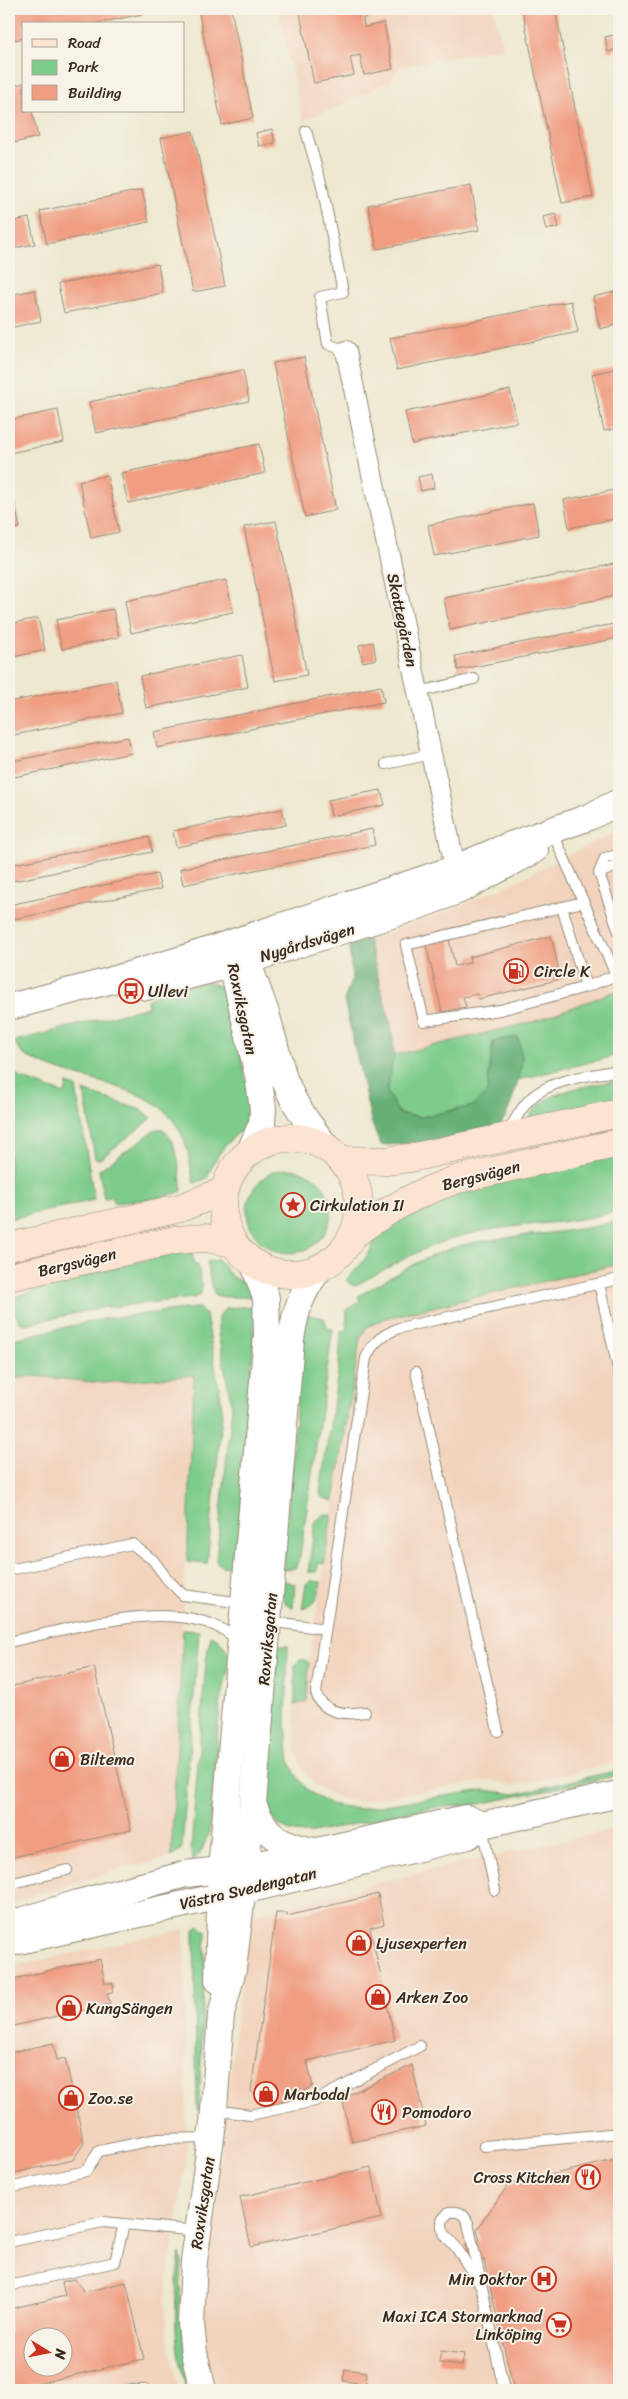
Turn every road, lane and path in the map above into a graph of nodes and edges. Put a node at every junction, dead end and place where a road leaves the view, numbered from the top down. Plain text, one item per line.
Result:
1 (306, 132) dead end
2 (346, 351) joint
3 (474, 679) dead end
4 (418, 692) junction
5 (432, 754) junction
6 (386, 764) dead end
7 (619, 802) edge
8 (554, 835) junction
9 (619, 855) edge
10 (619, 865) edge
11 (599, 873) junction
12 (458, 879) junction
13 (583, 902) junction
14 (562, 907) junction
15 (619, 932) edge
16 (283, 950) junction
17 (237, 956) junction
18 (617, 975) edge
19 (586, 986) junction
20 (9, 1007) edge
21 (266, 1013) junction
22 (9, 1023) edge
23 (619, 1070) edge
24 (619, 1113) edge
25 (503, 1138) junction
26 (619, 1143) edge
27 (250, 1151) junction
28 (334, 1154) junction
29 (224, 1191) junction
30 (353, 1235) junction
31 (9, 1247) edge
32 (243, 1253) junction
33 (320, 1268) junction
34 (9, 1277) edge
35 (619, 1279) edge
36 (599, 1284) junction
37 (416, 1372) dead end
38 (619, 1373) edge
39 (9, 1570) edge
40 (257, 1612) junction
41 (325, 1629) junction
42 (9, 1642) edge
43 (241, 1645) junction
44 (365, 1712) dead end
45 (498, 1731) dead end
46 (619, 1794) edge
47 (253, 1804) junction
48 (482, 1825) junction
49 (316, 1852) junction
50 (67, 1870) dead end
51 (232, 1881) junction
52 (9, 1884) edge
53 (495, 1890) dead end
54 (9, 1925) edge
55 (9, 1943) edge
56 (420, 2046) dead end
57 (214, 2110) junction
58 (619, 2133) edge
59 (212, 2138) junction
60 (484, 2146) dead end
61 (9, 2188) edge
62 (124, 2224) junction
63 (198, 2231) junction
64 (9, 2242) edge
65 (9, 2286) edge
66 (481, 2286) junction
67 (128, 2390) edge
68 (146, 2390) edge
69 (203, 2390) edge
70 (504, 2390) edge

1 - 2 lane
2 - 4 street, Skattegården
3 - 4 lane
4 - 5 street, Skattegården
5 - 6 lane
5 - 12 street, Skattegården
7 - 8 street, Nygårdsvägen
8 - 12 street, Nygårdsvägen
8 - 13 lane
9 - 11 lane
10 - 11 lane
11 - 15 lane
12 - 16 street, Nygårdsvägen
12 - 17 street, Nygårdsvägen
13 - 14 lane
13 - 18 lane
14 - 19 lane
14 - 19 lane
16 - 17 street, Nygårdsvägen
16 - 21 street, Roxviksgatan
17 - 20 street, Nygårdsvägen
17 - 21 street, Roxviksgatan
17 - 22 street, Nygårdsvägen
17 - 27 street, Roxviksgatan
18 - 19 lane
21 - 28 street, Roxviksgatan
23 - 25 lane
24 - 25 main road, Bergsvägen
25 - 28 main road, Bergsvägen
26 - 30 main road, Bergsvägen
27 - 28 main road
27 - 29 main road
28 - 30 main road
29 - 31 main road, Bergsvägen
29 - 32 main road
30 - 33 main road
32 - 33 main road
32 - 34 main road, Bergsvägen
32 - 40 street, Roxviksgatan
33 - 40 street, Roxviksgatan
35 - 36 lane
36 - 38 lane
36 - 41 lane
37 - 45 lane
39 - 40 lane
40 - 41 lane
40 - 43 street, Roxviksgatan
40 - 47 street, Roxviksgatan
41 - 44 lane
42 - 43 lane
43 - 51 street, Roxviksgatan
46 - 48 street, Västra Svedengatan
47 - 49 street
47 - 51 street, Roxviksgatan
48 - 49 street, Västra Svedengatan
48 - 51 street, Västra Svedengatan
48 - 53 lane
49 - 51 street, Västra Svedengatan
50 - 52 lane
51 - 54 street, Västra Svedengatan
51 - 55 street, Västra Svedengatan
51 - 57 street, Roxviksgatan
56 - 57 lane
57 - 59 street, Roxviksgatan
58 - 60 lane
59 - 61 lane
59 - 63 street, Roxviksgatan
62 - 63 lane
62 - 64 lane
62 - 65 lane
63 - 69 street, Roxviksgatan
66 - 66 lane
66 - 70 lane
67 - 68 lane

